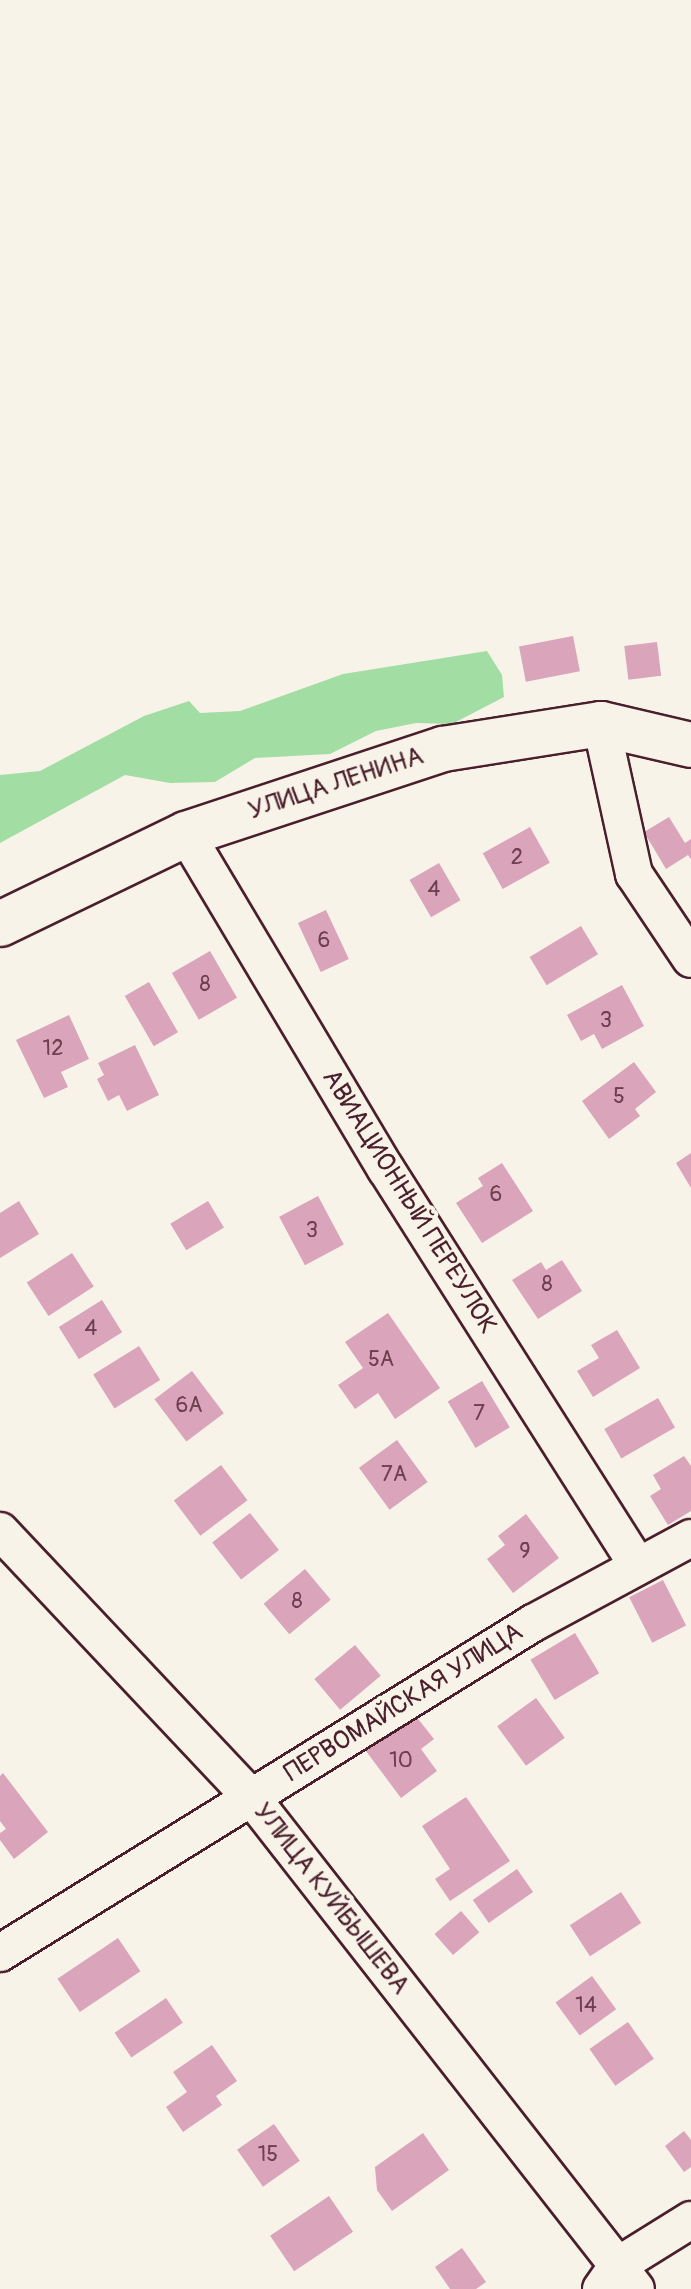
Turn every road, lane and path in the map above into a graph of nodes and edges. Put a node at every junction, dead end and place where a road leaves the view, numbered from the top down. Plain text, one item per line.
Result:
1 (601, 724) junction
2 (691, 745) edge
3 (186, 834) junction
4 (0, 924) edge
5 (691, 959) edge
6 (0, 1531) edge
7 (691, 1538) edge
8 (638, 1566) junction
9 (252, 1798) junction
10 (0, 1953) edge
11 (691, 2220) edge
12 (618, 2281) edge

1 - 2 street, УЛИЦА ЛЕНИНА
1 - 3 street, УЛИЦА ЛЕНИНА
1 - 5 street
3 - 4 street, УЛИЦА ЛЕНИНА
3 - 8 street, АВИАЦИОННЫЙ ПЕРЕУЛОК
6 - 9 street, УЛИЦА КУЙБЫШЕВА
7 - 8 street, ПЕРВОМАЙСКАЯ УЛИЦА
8 - 9 street, ПЕРВОМАЙСКАЯ УЛИЦА
9 - 10 street, ПЕРВОМАЙСКАЯ УЛИЦА
9 - 12 street, УЛИЦА КУЙБЫШЕВА
11 - 12 street

